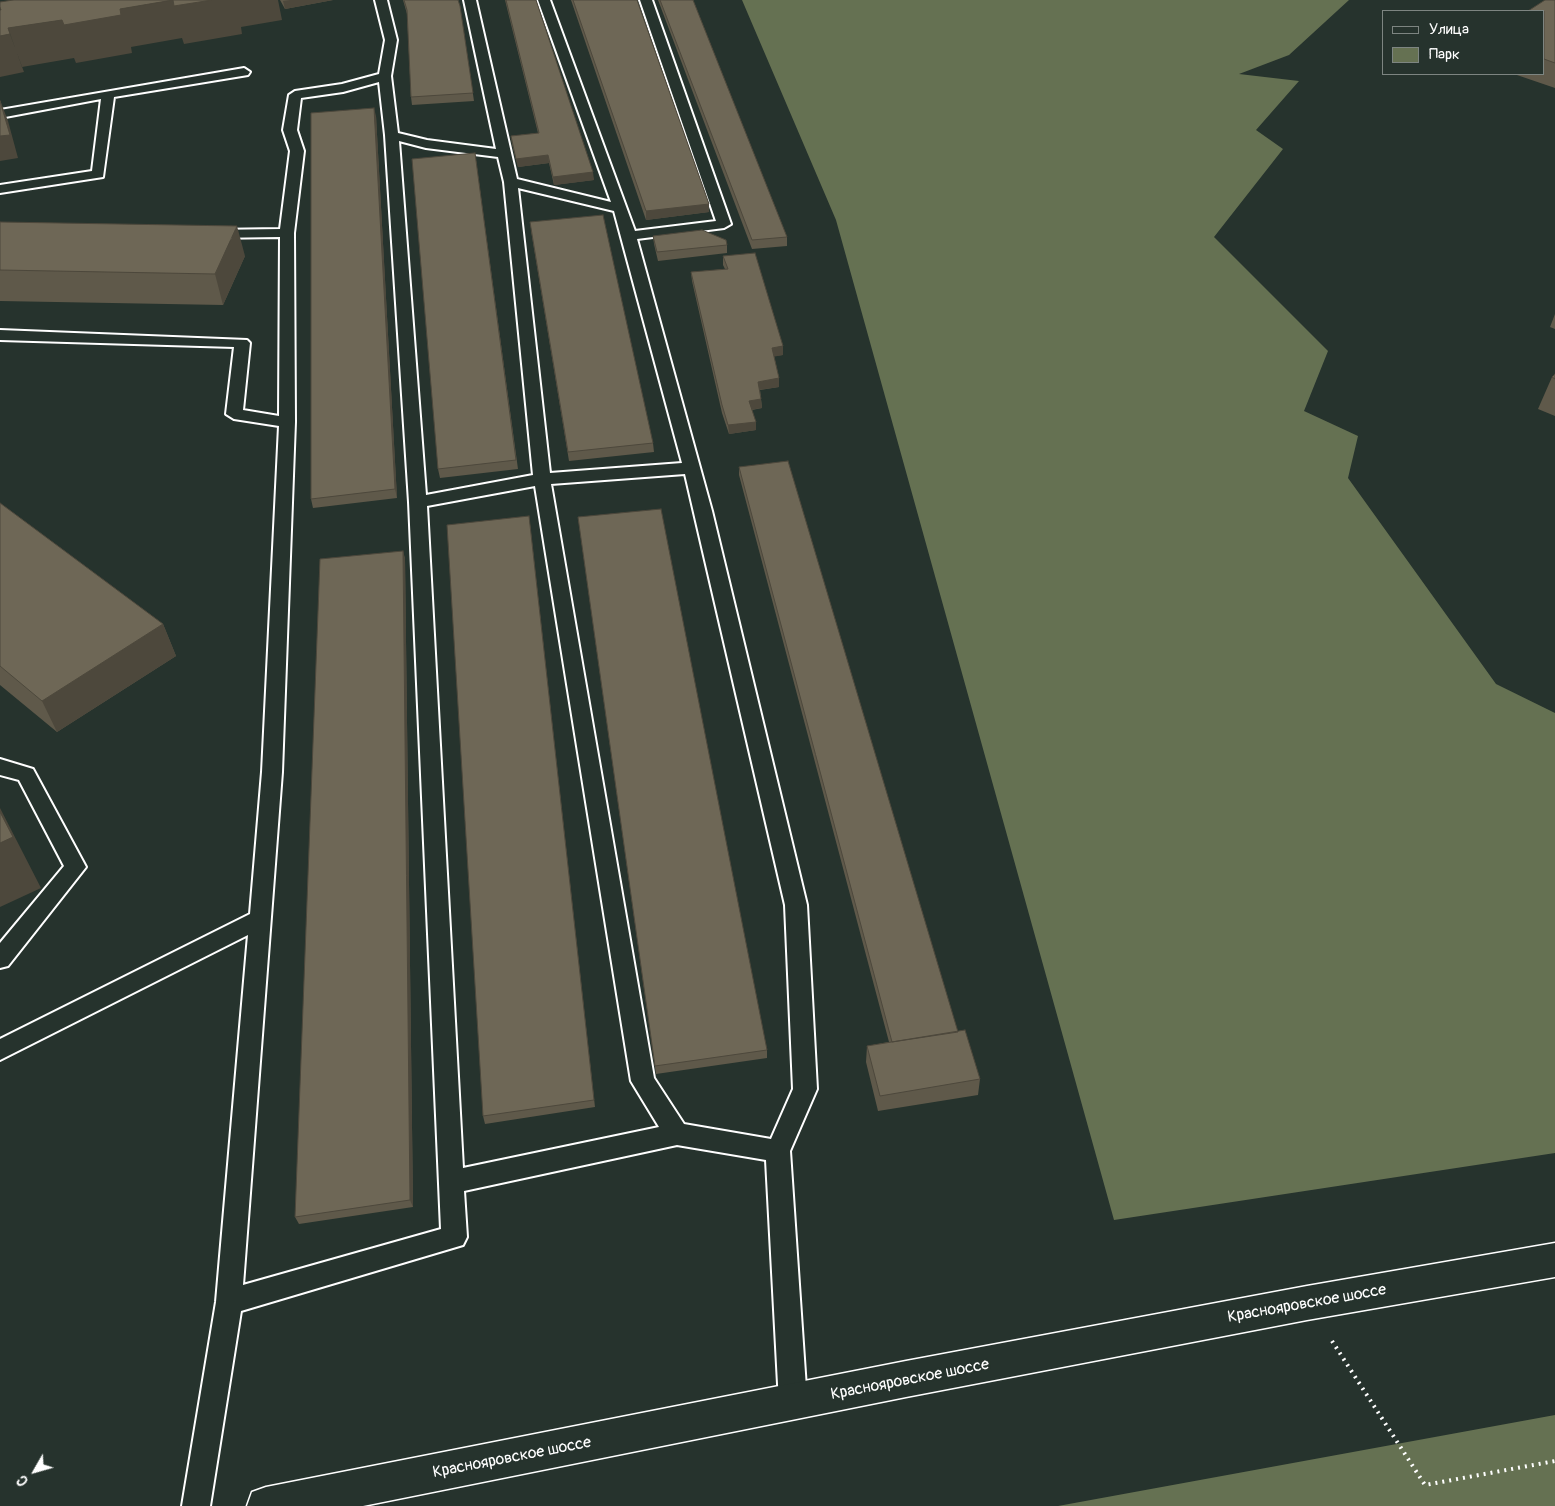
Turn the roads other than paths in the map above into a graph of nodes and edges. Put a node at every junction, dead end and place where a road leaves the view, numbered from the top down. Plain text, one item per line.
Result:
1 (381, 0) edge
2 (470, 0) edge
3 (544, 0) edge
4 (646, 0) edge
5 (244, 72) dead end
6 (385, 76) junction
7 (108, 94) junction
8 (0, 114) edge
9 (392, 135) junction
10 (504, 154) junction
11 (511, 182) junction
12 (0, 189) edge
13 (620, 208) junction
14 (287, 233) junction
15 (198, 234) edge
16 (629, 236) junction
17 (0, 335) edge
18 (287, 422) junction
19 (691, 468) junction
20 (542, 479) junction
21 (418, 502) junction
22 (0, 767) edge
23 (261, 918) junction
24 (0, 959) edge
25 (0, 1050) edge
26 (677, 1134) junction
27 (778, 1151) junction
28 (451, 1182) junction
29 (1555, 1260) edge
30 (228, 1302) junction
31 (793, 1403) junction
32 (196, 1506) edge
33 (266, 1506) edge

1 - 6 lane
2 - 10 lane
3 - 13 lane
4 - 16 lane
5 - 7 lane
6 - 9 lane
6 - 14 lane
7 - 8 lane
7 - 12 lane
9 - 10 lane
9 - 21 lane
10 - 11 lane
11 - 13 lane
11 - 20 lane
13 - 16 lane
14 - 15 lane
14 - 18 lane
16 - 19 lane
17 - 18 lane
18 - 23 lane
19 - 20 lane
19 - 27 lane
20 - 21 lane
20 - 26 lane
21 - 28 lane
22 - 24 lane
23 - 25 lane
23 - 30 lane
26 - 27 lane
26 - 28 lane
27 - 31 lane
28 - 30 lane
29 - 31 street, Краснояровское шоссе
30 - 32 lane
31 - 33 street, Краснояровское шоссе

